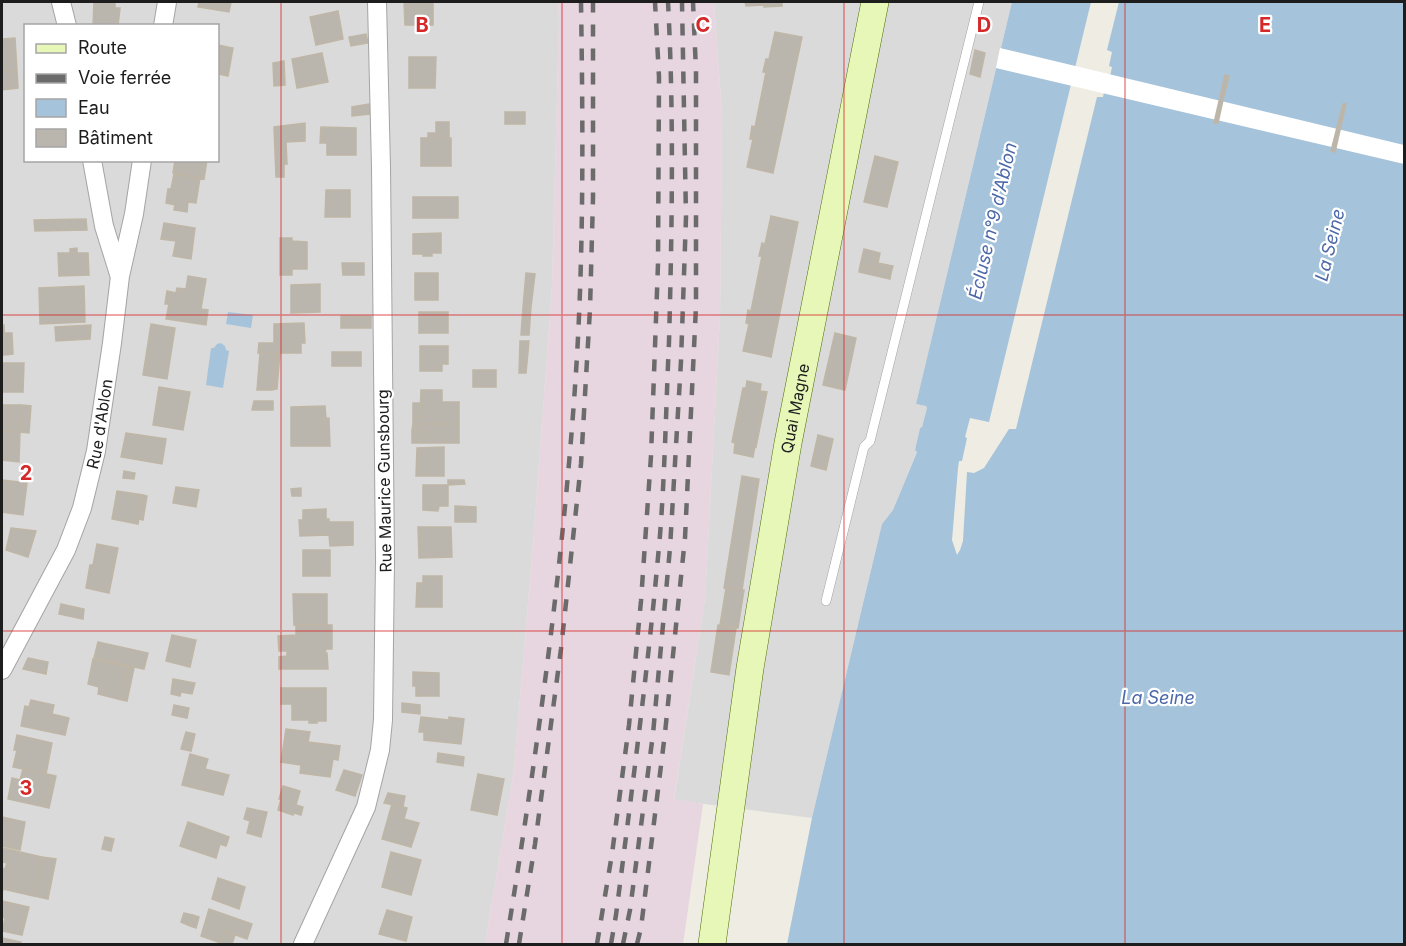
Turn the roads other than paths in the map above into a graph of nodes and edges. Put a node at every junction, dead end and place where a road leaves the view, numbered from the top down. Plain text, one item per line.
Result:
1 (61, 2) edge
2 (167, 2) edge
3 (377, 2) edge
4 (875, 2) edge
5 (980, 2) edge
6 (66, 24) edge
7 (163, 24) edge
8 (93, 162) edge
9 (142, 162) edge
10 (120, 276) junction
11 (826, 601) dead end
12 (2, 670) edge
13 (303, 945) edge
14 (712, 945) edge

1 - 6 street
2 - 7 street
3 - 13 street, Rue Maurice Gunsbourg
4 - 14 main road, Quai Magne
5 - 11 lane
8 - 10 street
9 - 10 street, Rue d'Ablon
10 - 12 street, Rue d'Ablon

